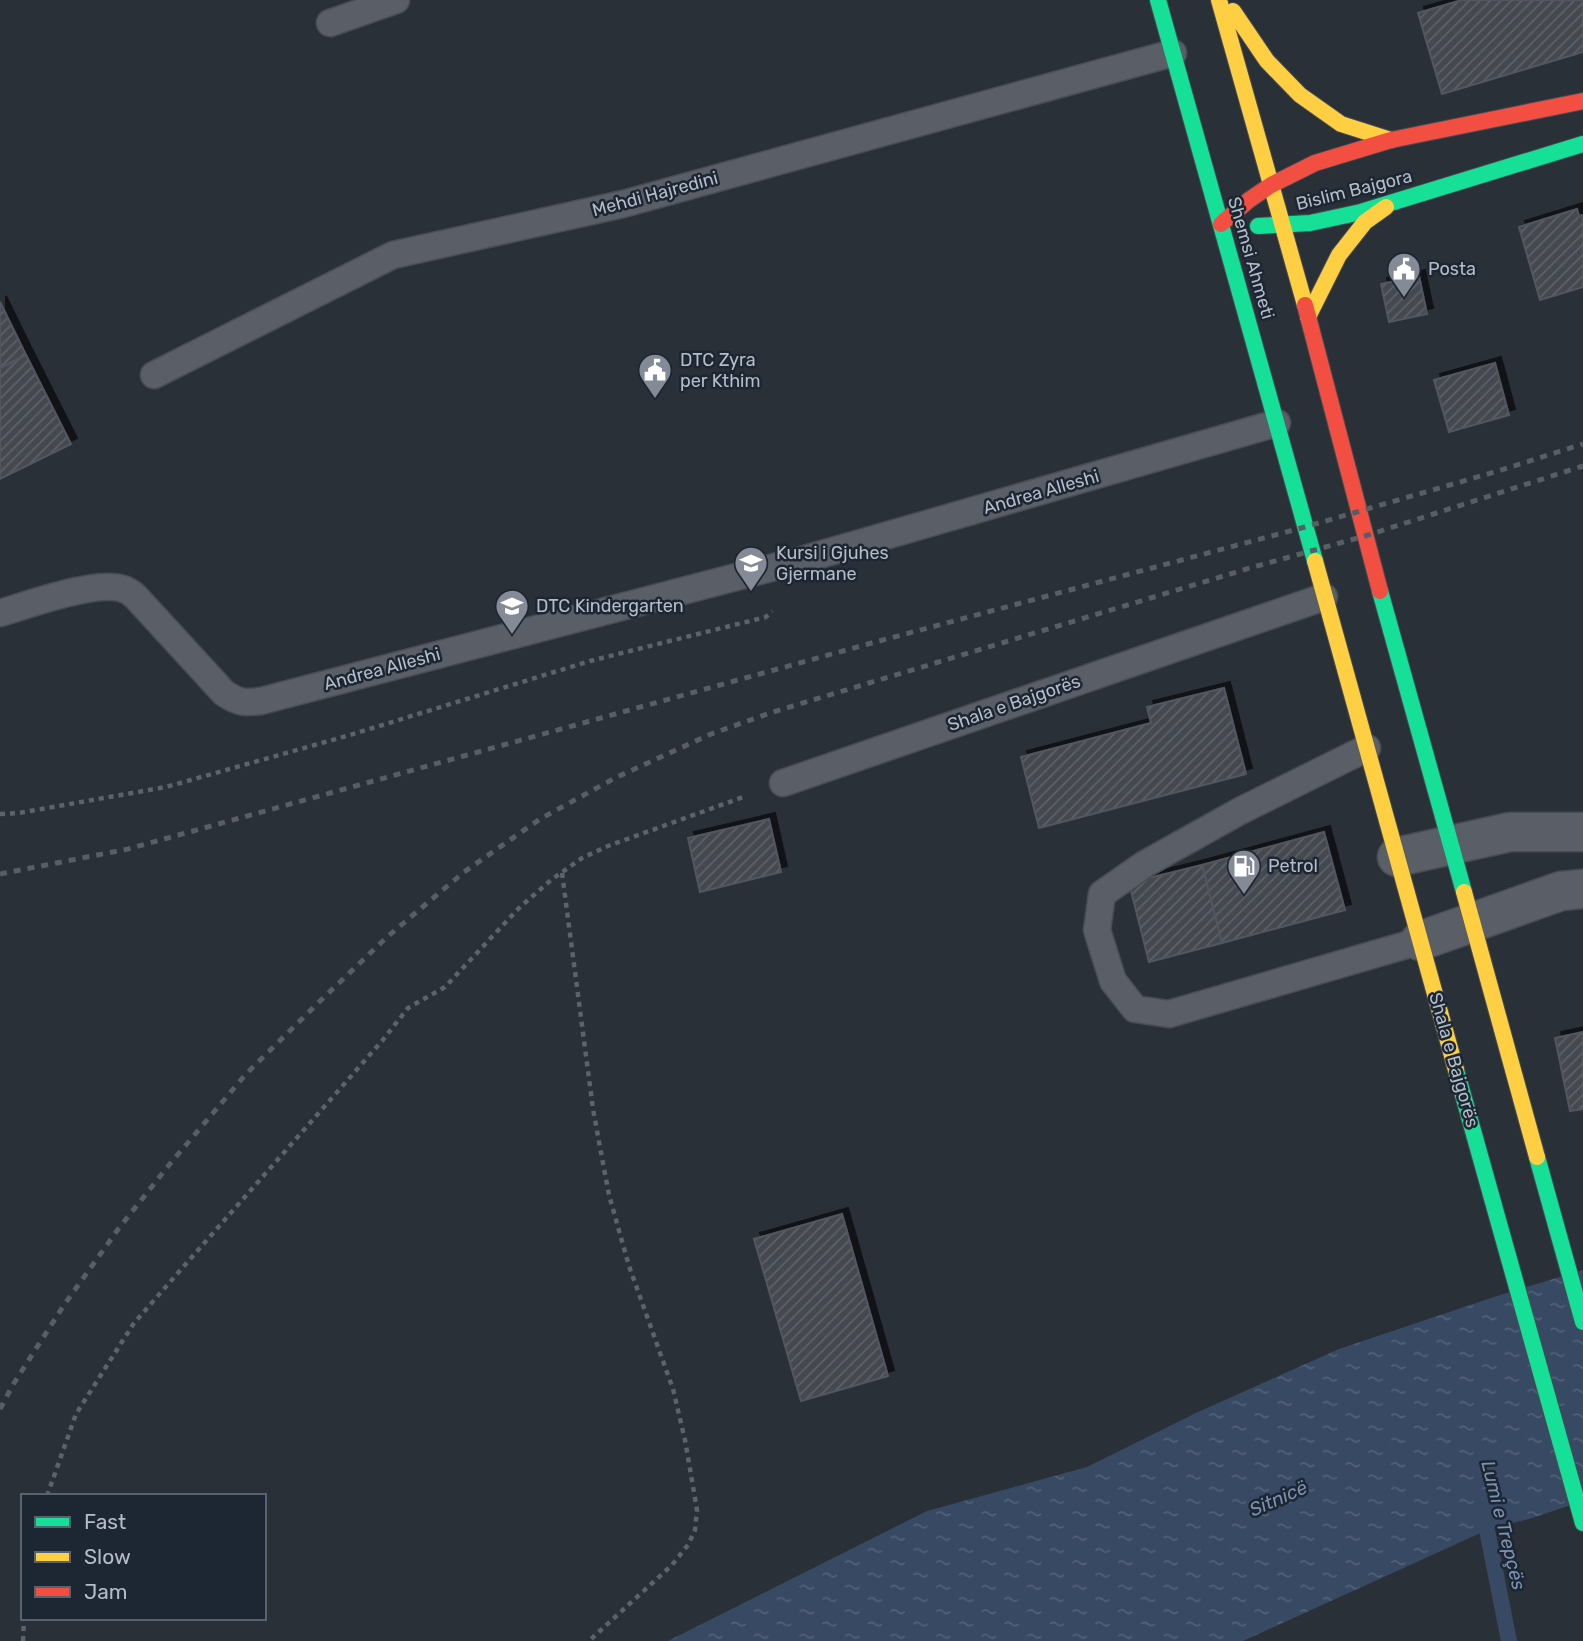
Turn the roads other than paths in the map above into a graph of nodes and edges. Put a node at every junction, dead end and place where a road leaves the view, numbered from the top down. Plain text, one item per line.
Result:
1 (396, 0) edge
2 (1158, 0) edge
3 (1219, 0) edge
4 (1225, 0) edge
5 (330, 23) dead end
6 (1173, 53) junction
7 (1583, 100) edge
8 (1391, 140) junction
9 (1583, 144) edge
10 (1271, 185) junction
11 (1391, 204) junction
12 (1221, 224) junction
13 (1283, 227) junction
14 (1308, 317) junction
15 (154, 375) dead end
16 (1277, 423) junction
17 (1305, 527) joint
18 (1324, 597) junction
19 (0, 613) edge
20 (1367, 748) junction
21 (783, 783) road end
22 (1583, 832) edge
23 (1450, 844) junction
24 (1397, 857) junction
25 (1583, 889) edge
26 (1472, 923) junction
27 (1420, 941) junction
28 (1583, 1322) edge
29 (1583, 1523) edge

1 - 5 lane
2 - 6 main road, Shemsi Ahmeti
3 - 10 main road
4 - 8 main road
6 - 12 main road, Shemsi Ahmeti
6 - 15 lane, Mehdi Hajredini
7 - 8 main road, Bislim Bajgora
8 - 10 main road, Bislim Bajgora
9 - 11 main road, Bislim Bajgora
10 - 12 main road, Bislim Bajgora
10 - 13 main road
11 - 13 main road, Bislim Bajgora
11 - 14 main road
12 - 13 main road, Bislim Bajgora
12 - 16 main road, Shemsi Ahmeti
13 - 14 main road
14 - 23 main road
16 - 17 main road, Shemsi Ahmeti
16 - 19 lane, Andrea Alleshi
17 - 18 main road, Shala e Bajgorës
18 - 20 main road, Shala e Bajgorës
18 - 21 lane, Shala e Bajgorës
20 - 24 main road, Shala e Bajgorës
20 - 27 lane
22 - 23 street
23 - 24 street
23 - 26 main road
24 - 27 main road, Shala e Bajgorës
25 - 26 street
26 - 27 street
26 - 28 main road
27 - 29 main road, Shala e Bajgorës

